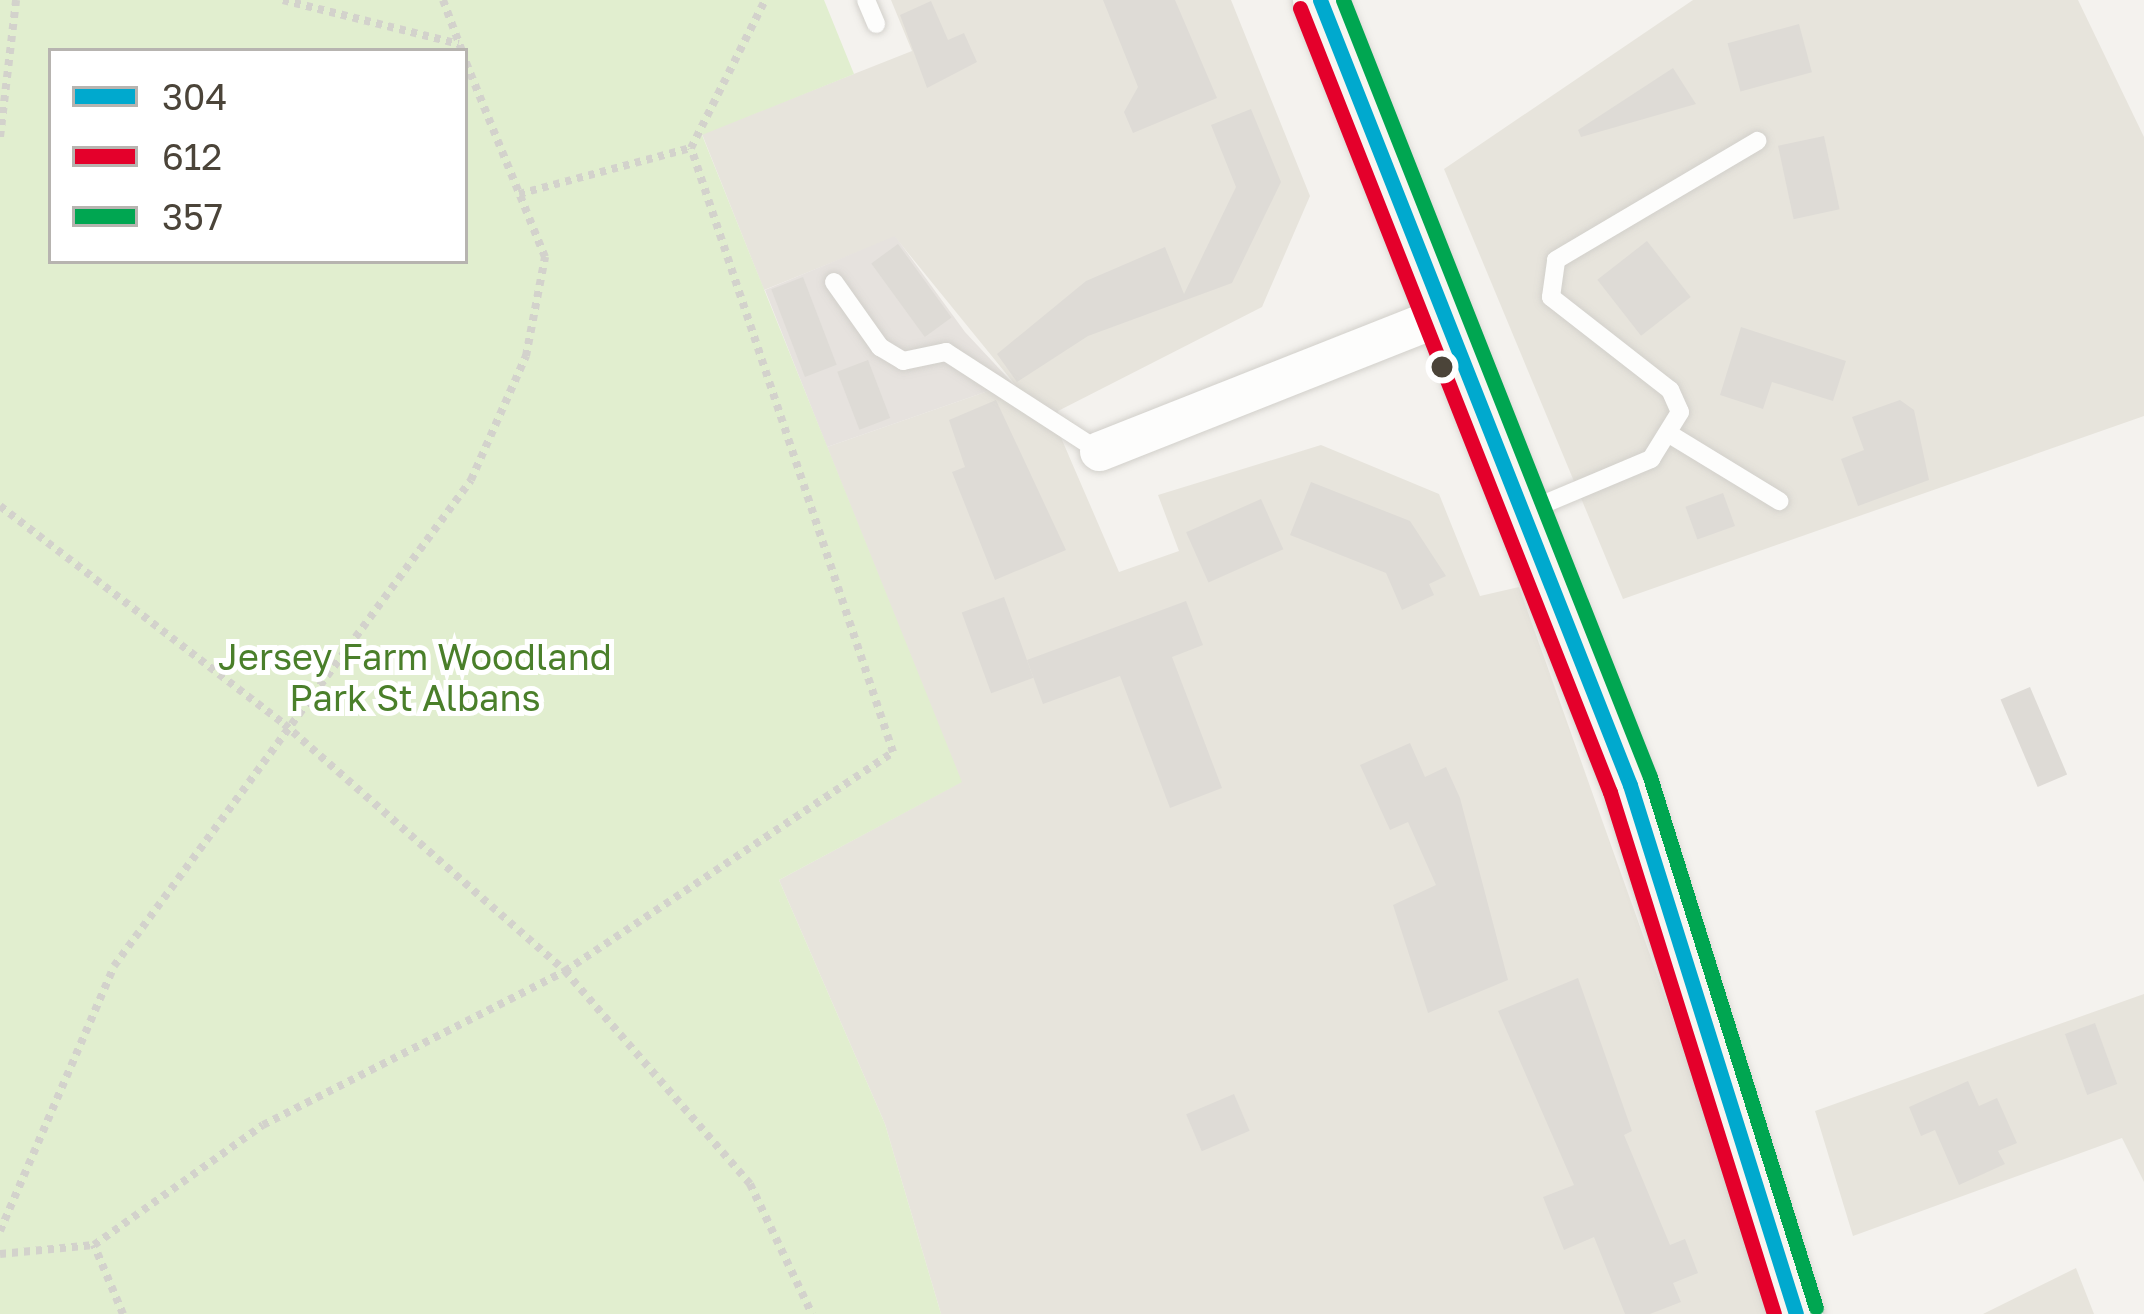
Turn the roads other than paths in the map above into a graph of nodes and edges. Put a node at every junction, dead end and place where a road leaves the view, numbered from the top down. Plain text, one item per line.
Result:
1 (866, 0) edge
2 (1320, 0) edge
3 (876, 24) dead end
4 (1757, 141) dead end
5 (834, 282) dead end
6 (1444, 315) junction
7 (1671, 435) junction
8 (1099, 451) joint
9 (1778, 501) dead end
10 (1523, 513) junction
11 (1796, 1314) edge

1 - 3 lane
2 - 6 main road
4 - 7 lane
5 - 8 lane
6 - 8 street
6 - 10 main road
7 - 9 lane
7 - 10 lane
10 - 11 main road

